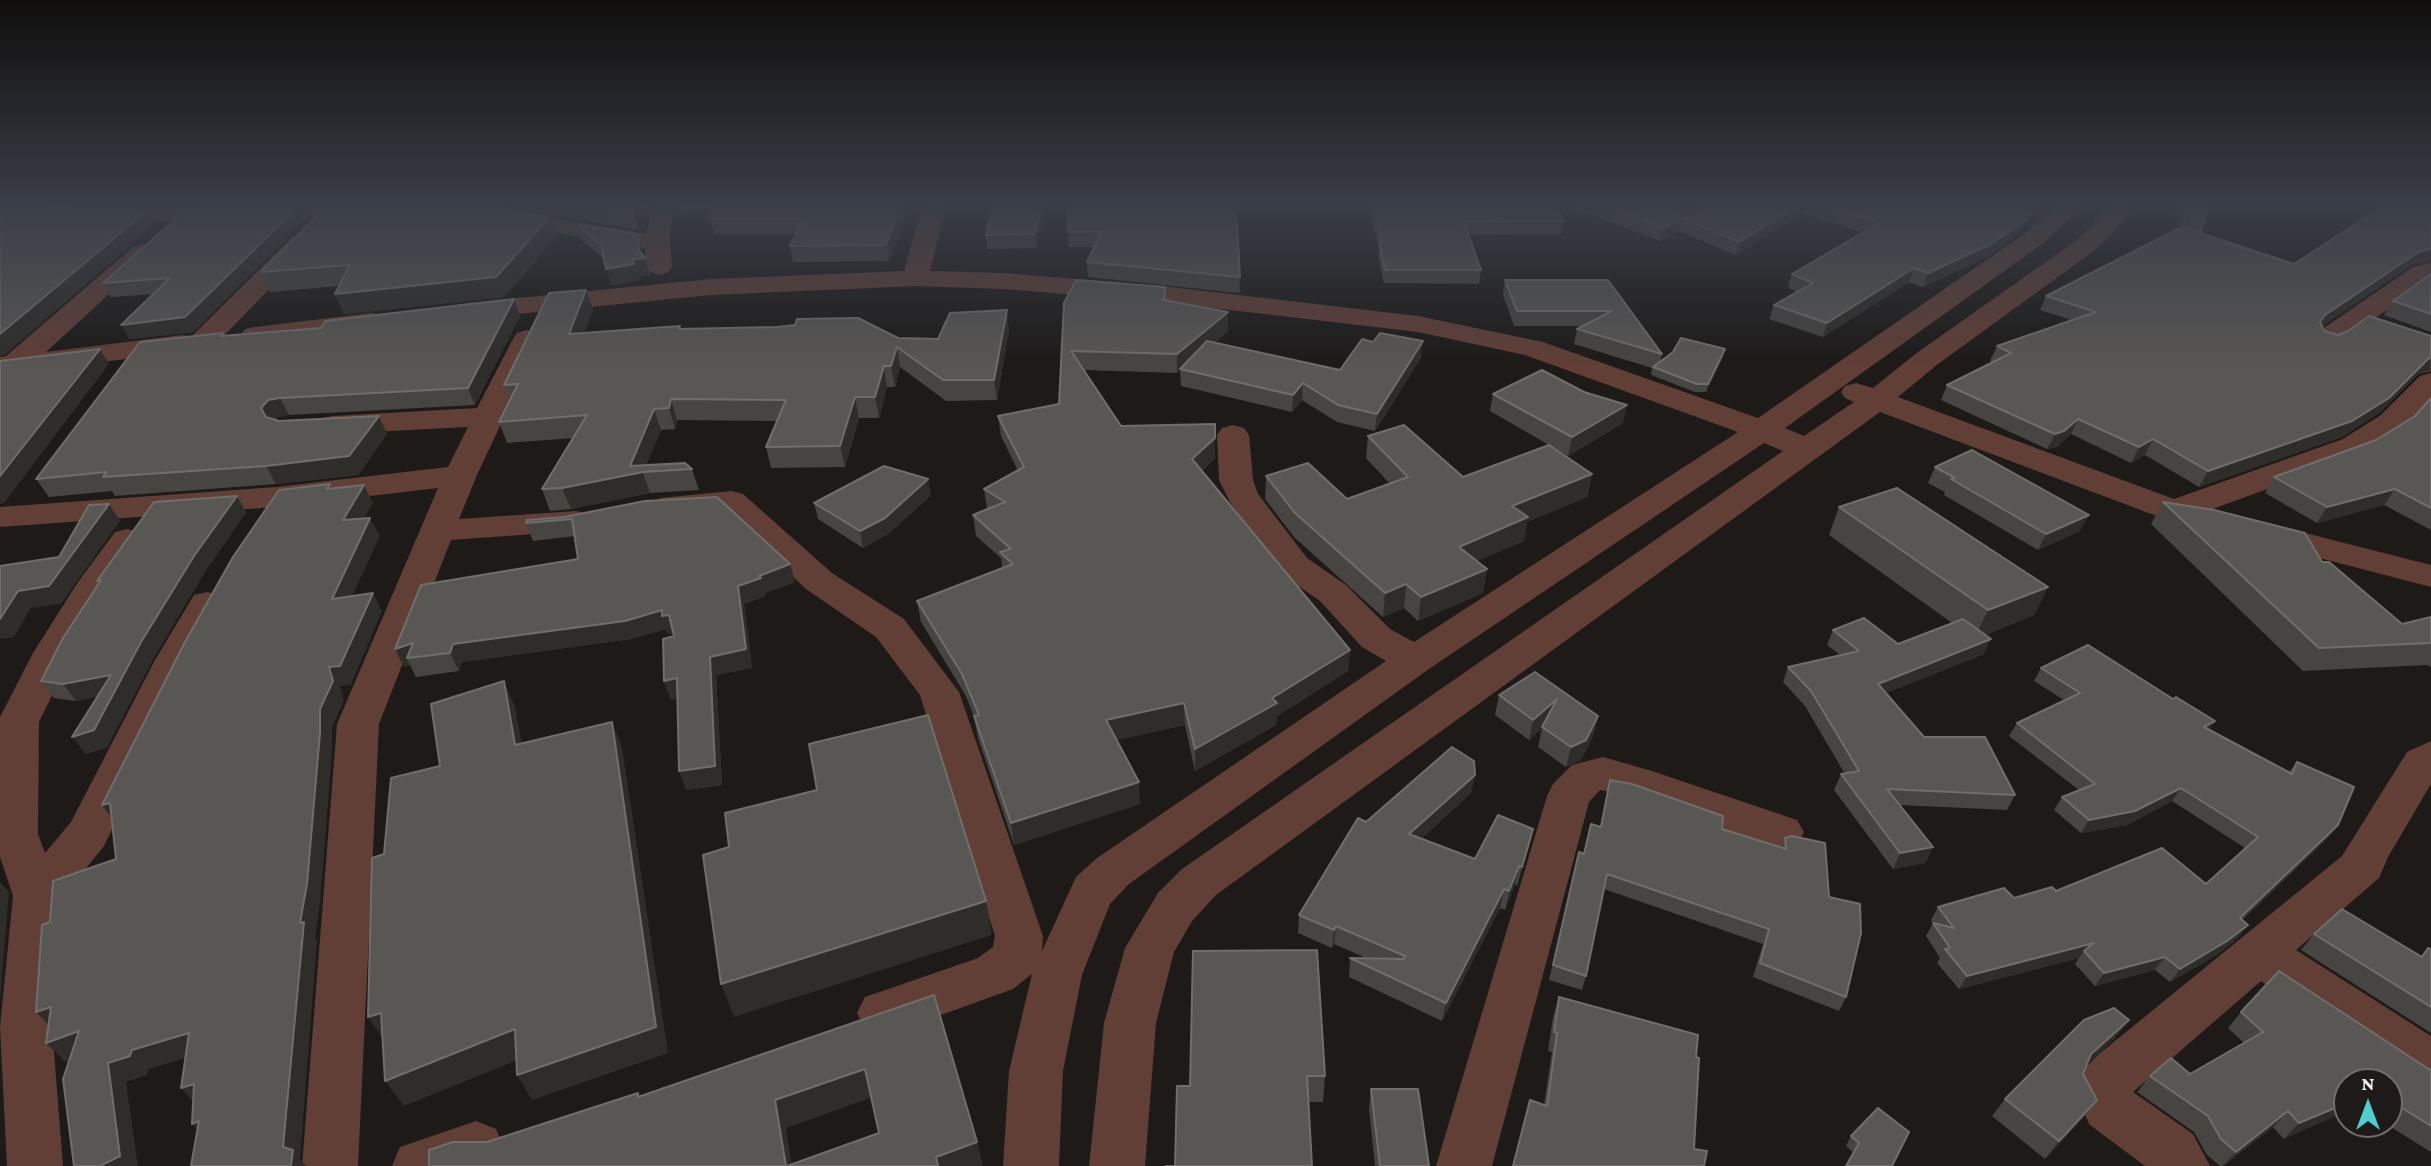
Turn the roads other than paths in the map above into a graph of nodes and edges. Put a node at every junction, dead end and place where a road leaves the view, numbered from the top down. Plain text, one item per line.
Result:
1 (124, 258) edge
2 (284, 258) edge
3 (659, 258) edge
4 (920, 258) edge
5 (2005, 258) edge
6 (2067, 258) edge
7 (2431, 271) edge
8 (915, 278) junction
9 (662, 292) junction
10 (544, 303) junction
11 (439, 314) edge
12 (400, 318) edge
13 (2357, 318) junction
14 (2394, 331) edge
15 (2328, 338) edge
16 (202, 342) junction
17 (139, 349) junction
18 (7, 366) edge
19 (1830, 382) junction
20 (2431, 382) edge
21 (114, 383) edge
22 (1876, 400) junction
23 (489, 417) junction
24 (303, 427) edge
25 (1762, 430) junction
26 (1233, 435) dead end
27 (1807, 449) junction
28 (460, 475) junction
29 (40, 482) edge
30 (276, 497) junction
31 (152, 506) junction
32 (2174, 511) junction
33 (8, 516) edge
34 (253, 530) edge
35 (438, 531) junction
36 (224, 574) edge
37 (2431, 576) edge
38 (1415, 660) junction
39 (2431, 757) edge
40 (1781, 832) dead end
41 (37, 896) junction
42 (2253, 958) junction
43 (850, 1025) edge
44 (13, 1030) edge
45 (2431, 1065) edge
46 (511, 1138) edge
47 (36, 1166) edge
48 (330, 1166) edge
49 (420, 1166) edge
50 (1031, 1166) edge
51 (1117, 1166) edge
52 (1464, 1166) edge
53 (2182, 1166) edge

1 - 18 street
2 - 16 street
3 - 9 street
4 - 8 street
5 - 19 street
6 - 22 street
7 - 13 street
8 - 9 street
8 - 25 street
9 - 10 street
10 - 11 street
10 - 23 street
12 - 16 street
13 - 14 street
13 - 15 street
16 - 17 street
17 - 18 street
17 - 21 street
19 - 22 street
19 - 25 street
20 - 32 street
22 - 27 street
22 - 32 street
23 - 24 street
23 - 28 street
25 - 27 street
25 - 38 street
26 - 38 street
27 - 51 street
28 - 30 street
28 - 35 street
29 - 33 street
30 - 31 street
30 - 34 street
31 - 33 street
31 - 41 street
32 - 37 street
35 - 43 street
35 - 48 street
36 - 41 street
38 - 50 street
39 - 42 street
40 - 52 street
41 - 44 street
42 - 45 street
42 - 53 street
44 - 47 street
46 - 49 street

